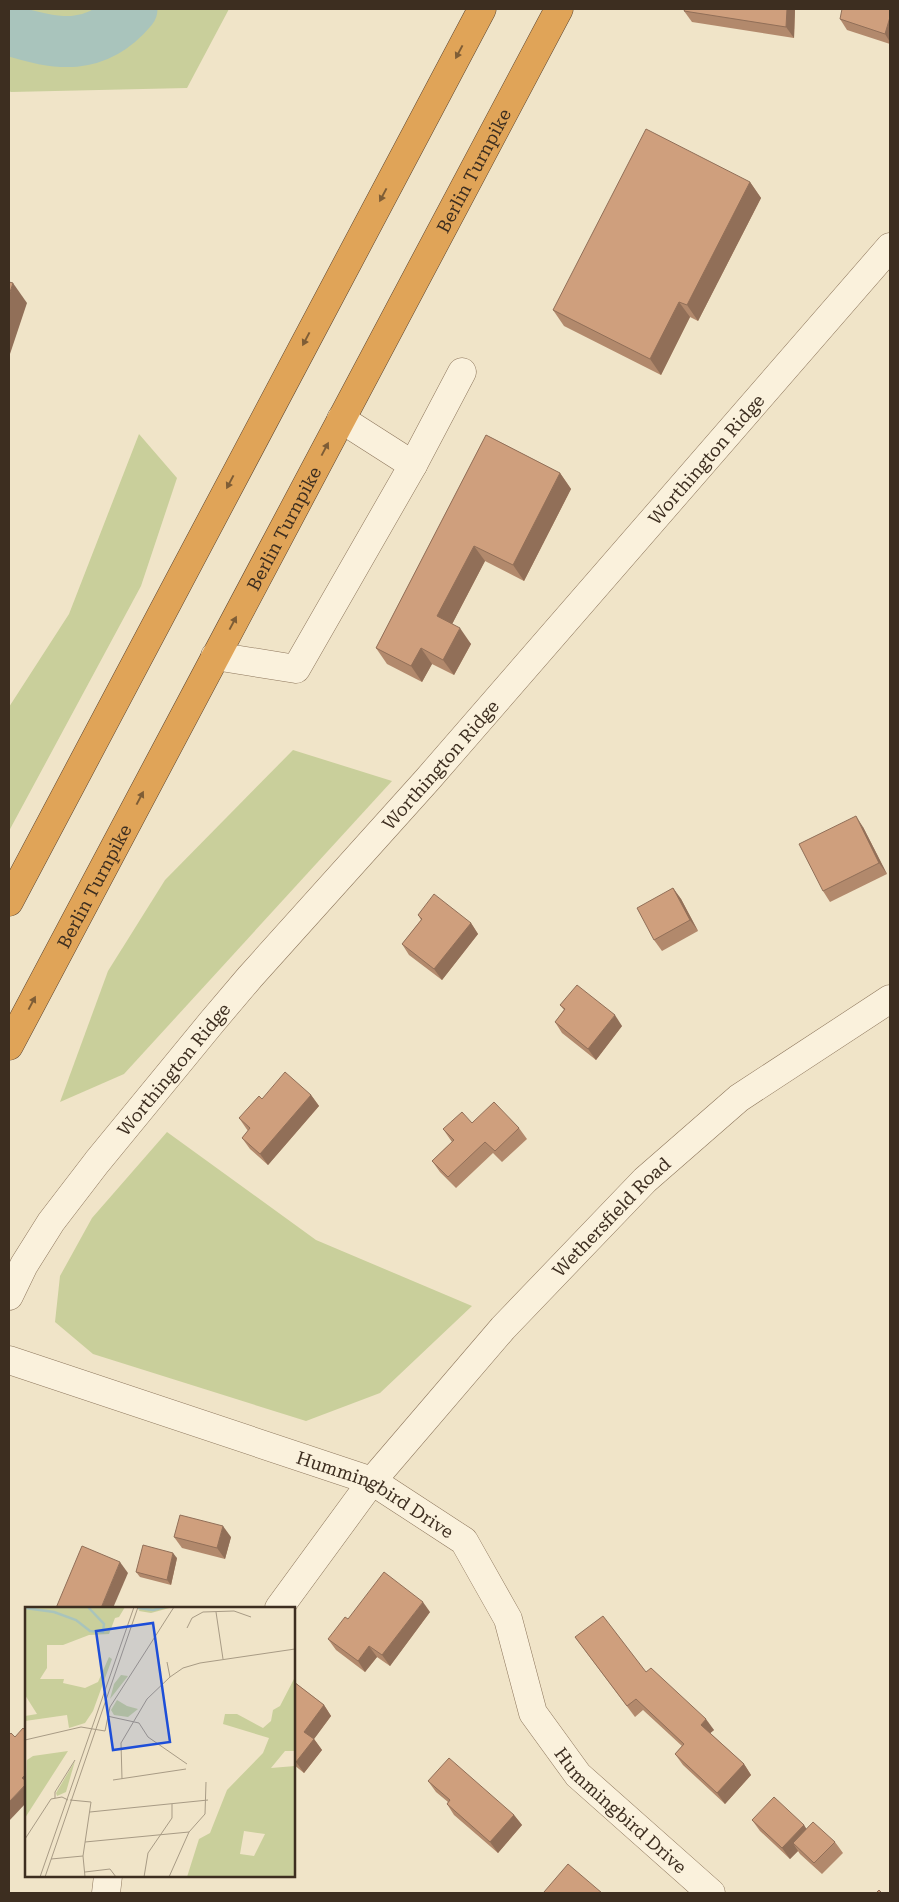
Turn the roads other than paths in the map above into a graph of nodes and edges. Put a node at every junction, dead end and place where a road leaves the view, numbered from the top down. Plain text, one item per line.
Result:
1 (482, 9) edge
2 (559, 9) edge
3 (890, 247) edge
4 (462, 372) dead end
5 (341, 419) junction
6 (413, 465) junction
7 (215, 656) junction
8 (9, 902) edge
9 (890, 998) edge
10 (9, 1046) edge
11 (9, 1296) edge
12 (9, 1360) edge
13 (372, 1481) junction
14 (280, 1607) edge
15 (108, 1877) edge
16 (106, 1893) edge
17 (711, 1893) edge

1 -> 8 highway
2 - 5 highway, Berlin Turnpike
3 - 11 street, Worthington Ridge
4 - 6 street
5 - 6 street
7 -> 5 highway, Berlin Turnpike
6 - 7 street
10 -> 7 highway, Berlin Turnpike
9 - 13 street, Wethersfield Road
12 - 13 street, Hummingbird Drive
13 - 14 street, Wethersfield Road
13 - 17 street, Hummingbird Drive
15 - 16 street

